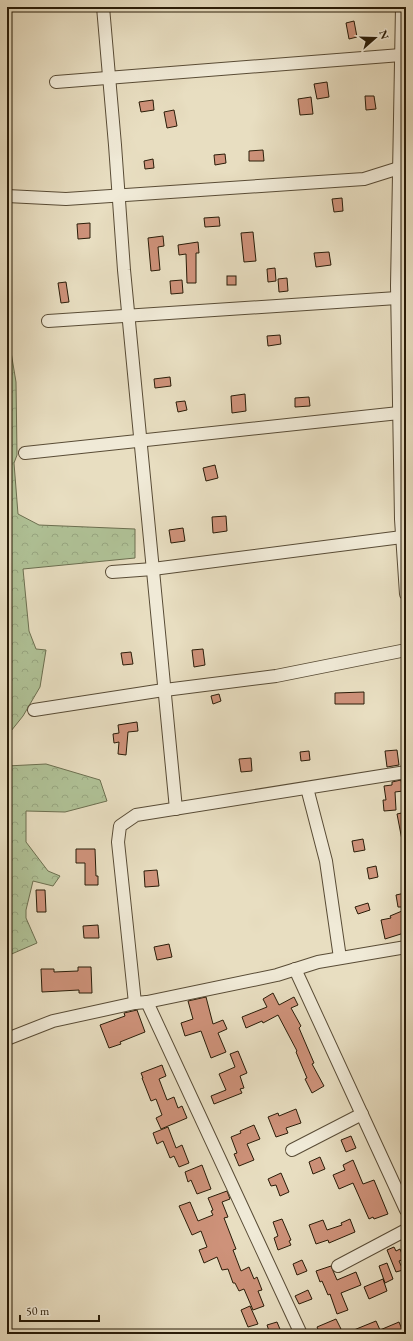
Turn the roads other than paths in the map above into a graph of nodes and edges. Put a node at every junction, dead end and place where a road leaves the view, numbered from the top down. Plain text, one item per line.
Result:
1 (103, 7) edge
2 (402, 7) edge
3 (401, 55) junction
4 (109, 78) junction
5 (56, 82) dead end
6 (399, 168) junction
7 (7, 196) edge
8 (119, 196) junction
9 (397, 298) junction
10 (129, 316) junction
11 (48, 321) dead end
12 (399, 413) junction
13 (140, 441) junction
14 (25, 453) dead end
15 (402, 537) junction
16 (153, 569) junction
17 (112, 572) dead end
18 (406, 594) edge
19 (406, 650) edge
20 (164, 690) junction
21 (34, 710) dead end
22 (406, 772) edge
23 (306, 788) junction
24 (176, 809) junction
25 (406, 947) edge
26 (340, 958) junction
27 (296, 969) junction
28 (147, 1002) junction
29 (135, 1003) junction
30 (7, 1039) edge
31 (362, 1114) junction
32 (292, 1150) dead end
33 (406, 1210) edge
34 (406, 1230) edge
35 (338, 1266) dead end
36 (301, 1334) edge

1 - 4 street
2 - 3 street
3 - 4 street
3 - 6 street
4 - 5 street
4 - 8 street
6 - 8 street
6 - 9 street
7 - 8 street
8 - 10 street
9 - 10 street
9 - 12 street
10 - 11 street
10 - 13 street
12 - 13 street
12 - 15 street
13 - 14 street
13 - 16 street
15 - 16 street
15 - 18 street
16 - 17 street
16 - 20 street
19 - 20 street
20 - 21 street
20 - 24 street
22 - 23 street
23 - 24 street
23 - 26 street
24 - 29 street
25 - 26 street
26 - 27 street
27 - 28 street
27 - 31 street
28 - 29 street
28 - 36 street
29 - 30 street
31 - 32 street
31 - 33 street
34 - 35 street

